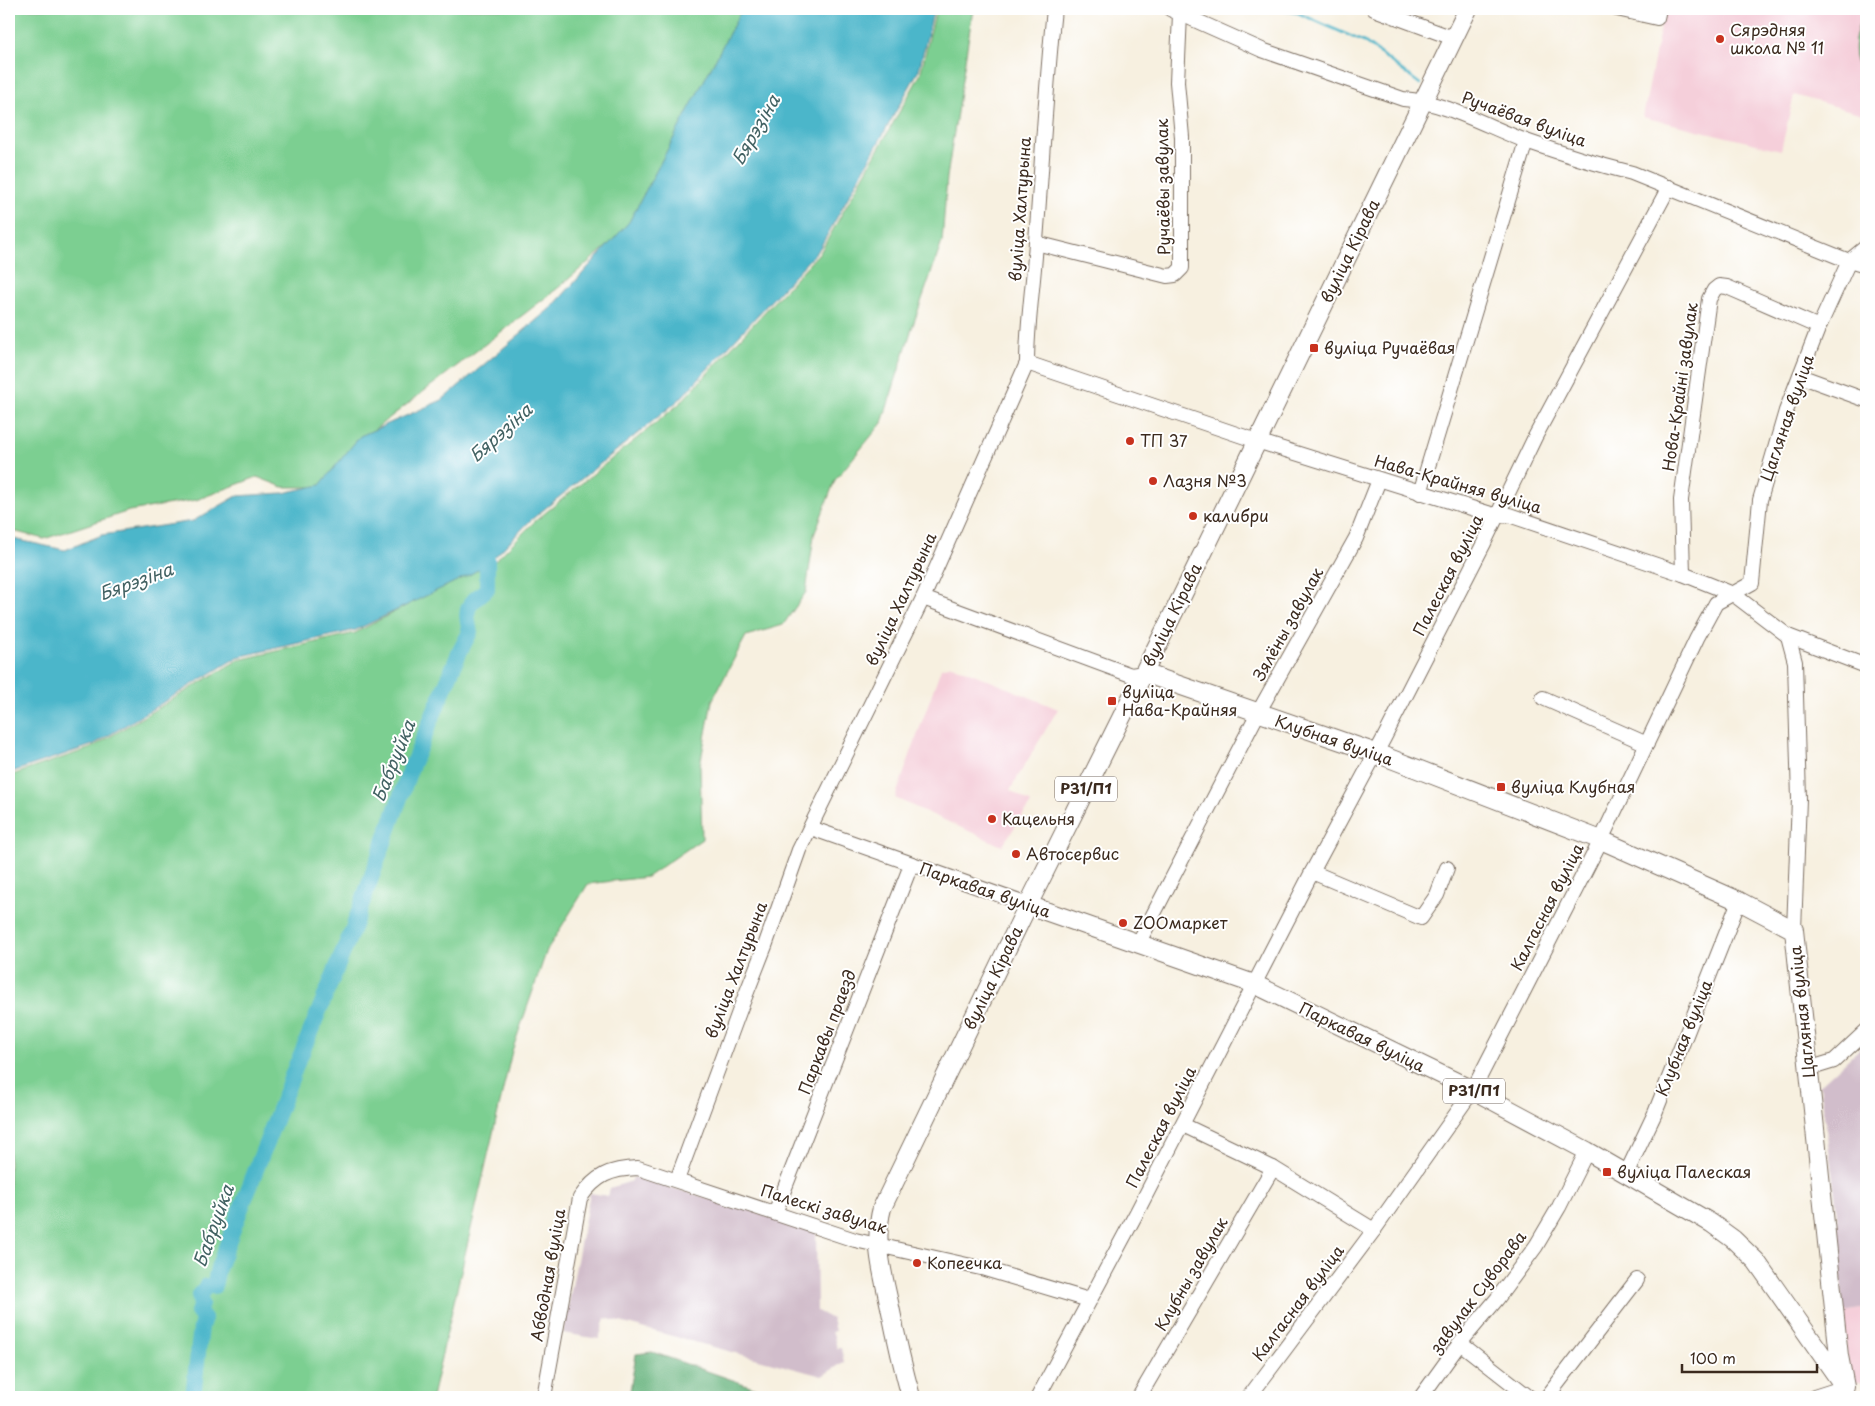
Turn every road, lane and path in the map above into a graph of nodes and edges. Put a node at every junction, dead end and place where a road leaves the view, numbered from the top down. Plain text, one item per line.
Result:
1 (1054, 9) edge
2 (1374, 9) edge
3 (1468, 9) edge
4 (1617, 9) edge
5 (1659, 9) edge
6 (1175, 11) edge
7 (1453, 38) junction
8 (1424, 101) junction
9 (1526, 141) junction
10 (1669, 187) junction
11 (1036, 243) junction
12 (1866, 247) edge
13 (1848, 261) junction
14 (1866, 266) edge
15 (1819, 327) junction
16 (1027, 363) junction
17 (1800, 376) junction
18 (1866, 400) edge
19 (1257, 441) junction
20 (1379, 480) junction
21 (1420, 493) junction
22 (1497, 516) junction
23 (1683, 574) junction
24 (1733, 594) junction
25 (924, 598) junction
26 (1788, 636) junction
27 (1866, 666) edge
28 (1144, 673) junction
29 (1543, 698) dead end
30 (1258, 713) junction
31 (1647, 744) junction
32 (1376, 753) junction
33 (811, 828) junction
34 (1601, 840) junction
35 (911, 865) junction
36 (1447, 868) dead end
37 (1312, 872) junction
38 (1739, 901) junction
39 (1028, 905) junction
40 (1794, 930) junction
41 (1138, 942) junction
42 (1254, 984) junction
43 (1866, 1032) edge
44 (1808, 1069) junction
45 (1473, 1090) junction
46 (1183, 1125) junction
47 (1586, 1151) junction
48 (638, 1168) joint
49 (1273, 1168) junction
50 (1626, 1174) junction
51 (677, 1180) junction
52 (775, 1213) junction
53 (1374, 1230) junction
54 (878, 1244) junction
55 (1637, 1280) dead end
56 (1089, 1300) junction
57 (1460, 1343) junction
58 (1848, 1393) edge
59 (544, 1397) edge
60 (911, 1397) edge
61 (1038, 1397) edge
62 (1139, 1397) edge
63 (1249, 1397) edge
64 (1421, 1397) edge
65 (1528, 1397) edge
66 (1547, 1397) edge
67 (1814, 1397) edge

1 - 11 street, вуліца Халтурына
2 - 7 street
3 - 7 main road, вуліца Кірава / Р31/П1
4 - 5 street
6 - 8 street, Ручаёвая вуліца
6 - 11 street, Ручаёвы завулак
7 - 8 main road, вуліца Кірава / Р31/П1
8 - 9 street, Ручаёвая вуліца
8 - 19 main road, вуліца Кірава / Р31/П1
9 - 10 street, Ручаёвая вуліца
9 - 21 street
10 - 13 street, Ручаёвая вуліца
10 - 22 street, Палеская вуліца
11 - 16 street, вуліца Халтурына
12 - 13 street, Цагляная вуліца
13 - 14 street, Ручаёвая вуліца
13 - 15 street, Цагляная вуліца
15 - 17 street, Цагляная вуліца
15 - 23 street, Нова-Крайні завулак
16 - 19 street, Нава-Крайняя вуліца
16 - 25 street, вуліца Халтурына
17 - 18 street
17 - 24 street, Цагляная вуліца
19 - 20 street, Нава-Крайняя вуліца
19 - 28 main road, вуліца Кірава / Р31/П1
20 - 21 street, Нава-Крайняя вуліца
20 - 30 street, Зялёны завулак
21 - 22 street, Нава-Крайняя вуліца
22 - 23 street, Нава-Крайняя вуліца
22 - 32 street, Палеская вуліца
23 - 24 street, Нава-Крайняя вуліца
24 - 26 street, Нава-Крайняя вуліца
24 - 31 street, Калгасная вуліца
25 - 28 street, Клубная вуліца
25 - 33 street, вуліца Халтурына
26 - 27 street, Нава-Крайняя вуліца
26 - 40 street, Цагляная вуліца
28 - 30 main road, Клубная вуліца
28 - 39 main road, вуліца Кірава / Р31/П1
29 - 31 street
30 - 32 main road, Клубная вуліца
30 - 41 street, Зялёны завулак
31 - 34 street, Калгасная вуліца
32 - 34 main road, Клубная вуліца
32 - 37 street, Палеская вуліца
33 - 35 street, Паркавая вуліца
33 - 51 street, вуліца Халтурына
34 - 38 main road, Клубная вуліца
34 - 45 street, Калгасная вуліца
35 - 39 street, Паркавая вуліца
35 - 52 street, Паркавы праезд
36 - 37 street
37 - 42 street, Палеская вуліца
38 - 40 main road, Клубная вуліца
38 - 50 street, Клубная вуліца
39 - 41 main road, Паркавая вуліца / Р31/П1
39 - 54 main road, вуліца Кірава
40 - 44 main road, Цагляная вуліца
41 - 42 main road, Паркавая вуліца / Р31/П1
42 - 45 main road, Паркавая вуліца / Р31/П1
42 - 46 street, Палеская вуліца
43 - 44 street
44 - 58 main road, Цагляная вуліца
45 - 47 main road, Паркавая вуліца / Р31/П1
45 - 53 street, Калгасная вуліца
46 - 49 street
46 - 56 street, Палеская вуліца
47 - 50 main road, Паркавая вуліца / Р31/П1
47 - 57 street, завулак Суворава
48 - 51 street, Палескі завулак
48 - 59 street, Абводная вуліца
49 - 53 street
49 - 62 street, Клубны завулак
50 - 58 main road, Паркавая вуліца / Р31/П1
51 - 52 street, Палескі завулак
52 - 54 street, Палескі завулак
53 - 63 street, Калгасная вуліца
54 - 56 street, Палескі завулак
54 - 60 main road, вуліца Кірава
55 - 66 street
56 - 61 street, Палеская вуліца
57 - 64 street, завулак Суворава
57 - 65 street
58 - 67 street

